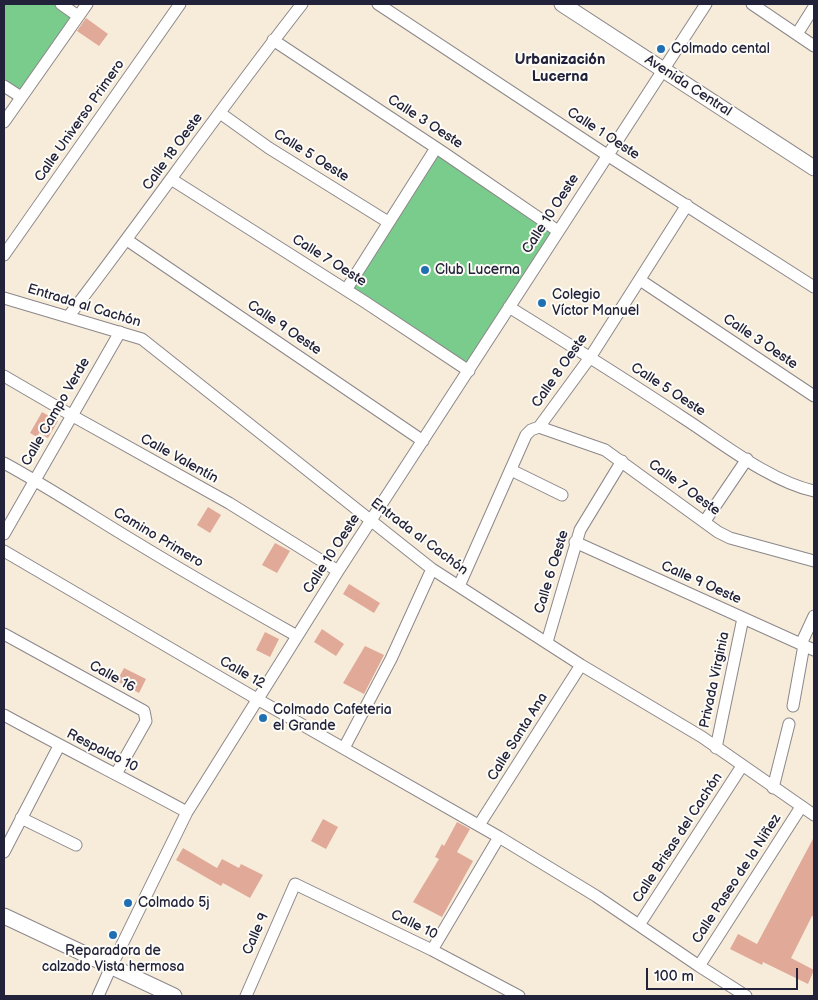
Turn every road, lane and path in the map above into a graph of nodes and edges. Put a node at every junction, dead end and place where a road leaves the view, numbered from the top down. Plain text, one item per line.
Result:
1 (61, 4) edge
2 (87, 4) edge
3 (180, 4) edge
4 (302, 4) edge
5 (378, 4) edge
6 (562, 4) edge
7 (706, 4) edge
8 (752, 4) edge
9 (814, 7) edge
10 (78, 16) junction
11 (796, 34) junction
12 (273, 40) junction
13 (814, 46) edge
14 (664, 70) junction
15 (4, 86) edge
16 (21, 97) junction
17 (220, 113) junction
18 (4, 122) edge
19 (436, 148) junction
20 (607, 155) junction
21 (814, 168) edge
22 (172, 179) junction
23 (687, 205) junction
24 (388, 222) junction
25 (558, 231) junction
26 (127, 240) junction
27 (4, 255) edge
28 (640, 280) junction
29 (814, 287) edge
30 (346, 290) junction
31 (4, 298) edge
32 (509, 307) junction
33 (68, 317) junction
34 (120, 332) junction
35 (591, 356) junction
36 (469, 371) junction
37 (4, 376) edge
38 (814, 396) edge
39 (71, 415) junction
40 (540, 427) junction
41 (423, 441) junction
42 (747, 459) junction
43 (622, 461) junction
44 (4, 463) edge
45 (511, 470) junction
46 (34, 480) junction
47 (814, 491) edge
48 (562, 495) dead end
49 (371, 521) junction
50 (705, 521) junction
51 (4, 534) edge
52 (575, 542) junction
53 (4, 551) edge
54 (814, 562) edge
55 (432, 569) junction
56 (338, 571) junction
57 (458, 586) junction
58 (814, 616) edge
59 (743, 618) junction
60 (4, 634) edge
61 (298, 636) junction
62 (547, 642) junction
63 (806, 646) edge
64 (581, 666) junction
65 (257, 699) junction
66 (793, 706) dead end
67 (4, 715) edge
68 (789, 724) dead end
69 (59, 746) junction
70 (344, 748) junction
71 (716, 748) junction
72 (742, 766) junction
73 (116, 774) junction
74 (773, 788) junction
75 (801, 807) junction
76 (187, 812) junction
77 (814, 815) edge
78 (21, 818) junction
79 (479, 826) junction
80 (499, 837) junction
81 (76, 845) dead end
82 (4, 852) edge
83 (295, 884) joint
84 (4, 916) edge
85 (639, 925) junction
86 (432, 950) junction
87 (111, 966) junction
88 (699, 966) junction
89 (743, 995) edge
90 (98, 996) edge
91 (174, 996) edge
92 (246, 996) edge
93 (519, 996) edge

1 - 10 street
2 - 10 street
3 - 27 street, Calle Universo Primero
4 - 12 street, Calle 18 Oeste
5 - 20 street, Calle 1 Oeste
6 - 14 main road, Avenida Central
7 - 14 street, Calle 10 Oeste
8 - 11 street
9 - 11 street
10 - 16 street
11 - 13 street
12 - 17 street, Calle 18 Oeste
12 - 19 street, Calle 3 Oeste
14 - 20 street, Calle 10 Oeste
14 - 21 main road, Avenida Central
15 - 16 street
16 - 18 street
17 - 22 street, Calle 18 Oeste
17 - 24 street, Calle 5 Oeste
19 - 24 street
19 - 25 street, Calle 3 Oeste
20 - 23 street, Calle 1 Oeste
20 - 25 street, Calle 10 Oeste
22 - 26 street, Calle 18 Oeste
22 - 30 street, Calle 7 Oeste
23 - 28 street, Calle 8 Oeste
23 - 29 street, Calle 1 Oeste
24 - 30 street
25 - 32 street, Calle 10 Oeste
26 - 33 street, Calle 18 Oeste
26 - 41 street, Calle 9 Oeste
28 - 35 street, Calle 8 Oeste
28 - 38 street, Calle 3 Oeste
30 - 36 street, Calle 7 Oeste
31 - 33 street, Entrada al Cachón
32 - 35 street, Calle 5 Oeste
32 - 36 street, Calle 10 Oeste
33 - 34 street, Entrada al Cachón
34 - 39 street, Calle Campo Verde
34 - 49 street, Entrada al Cachón
35 - 40 street, Calle 8 Oeste
35 - 42 street, Calle 5 Oeste
36 - 41 street, Calle 10 Oeste
37 - 39 street, Calle Valentín
39 - 46 street, Calle Campo Verde
39 - 56 street, Calle Valentín
40 - 43 street, Calle 7 Oeste
40 - 45 street, Calle 8 Oeste
41 - 49 street, Calle 10 Oeste
42 - 47 street, Calle 5 Oeste
42 - 50 street
43 - 50 street, Calle 7 Oeste
43 - 52 street, Calle 6 Oeste
44 - 46 street, Camino Primero
45 - 48 street
45 - 57 street, Calle 8 Oeste
46 - 51 street, Calle Campo Verde
46 - 61 street, Camino Primero
49 - 55 street, Entrada al Cachón
49 - 56 street, Calle 10 Oeste
50 - 54 street, Calle 7 Oeste
52 - 59 street, Calle 9 Oeste
52 - 62 street, Calle 6 Oeste
53 - 65 street, Calle 12
55 - 57 street, Entrada al Cachón
55 - 70 street
56 - 61 street, Calle 10 Oeste
57 - 62 street, Entrada al Cachón
58 - 63 street
59 - 63 street, Calle 9 Oeste
59 - 71 street, Privada Virginia
60 - 73 street, Calle 16
61 - 65 street, Calle 10 Oeste
62 - 64 street, Entrada al Cachón
63 - 66 street
64 - 71 street, Entrada al Cachón
64 - 79 street, Calle Santa Ana
65 - 70 street, Calle 12
65 - 76 street, Calle 10 Oeste
67 - 69 street, Respaldo 10
68 - 74 street
69 - 73 street, Respaldo 10
69 - 78 street
70 - 79 street, Calle 12
71 - 72 street, Entrada al Cachón
72 - 74 street, Entrada al Cachón
72 - 85 street, Calle Brisas del Cachón
73 - 76 street, Respaldo 10
74 - 75 street, Entrada al Cachón
75 - 77 street, Entrada al Cachón
75 - 88 street, Calle Paseo de la Niñez
76 - 87 street, Calle 10 Oeste
78 - 81 street
78 - 82 street
79 - 80 street, Calle 12
80 - 85 street, Calle 12
80 - 86 street
83 - 86 street, Calle 10
83 - 92 street, Calle 9
84 - 87 main road
85 - 88 street, Calle 12
86 - 93 street, Calle 10
87 - 90 street, Calle 10 Oeste
87 - 91 main road
88 - 89 street, Calle 12

